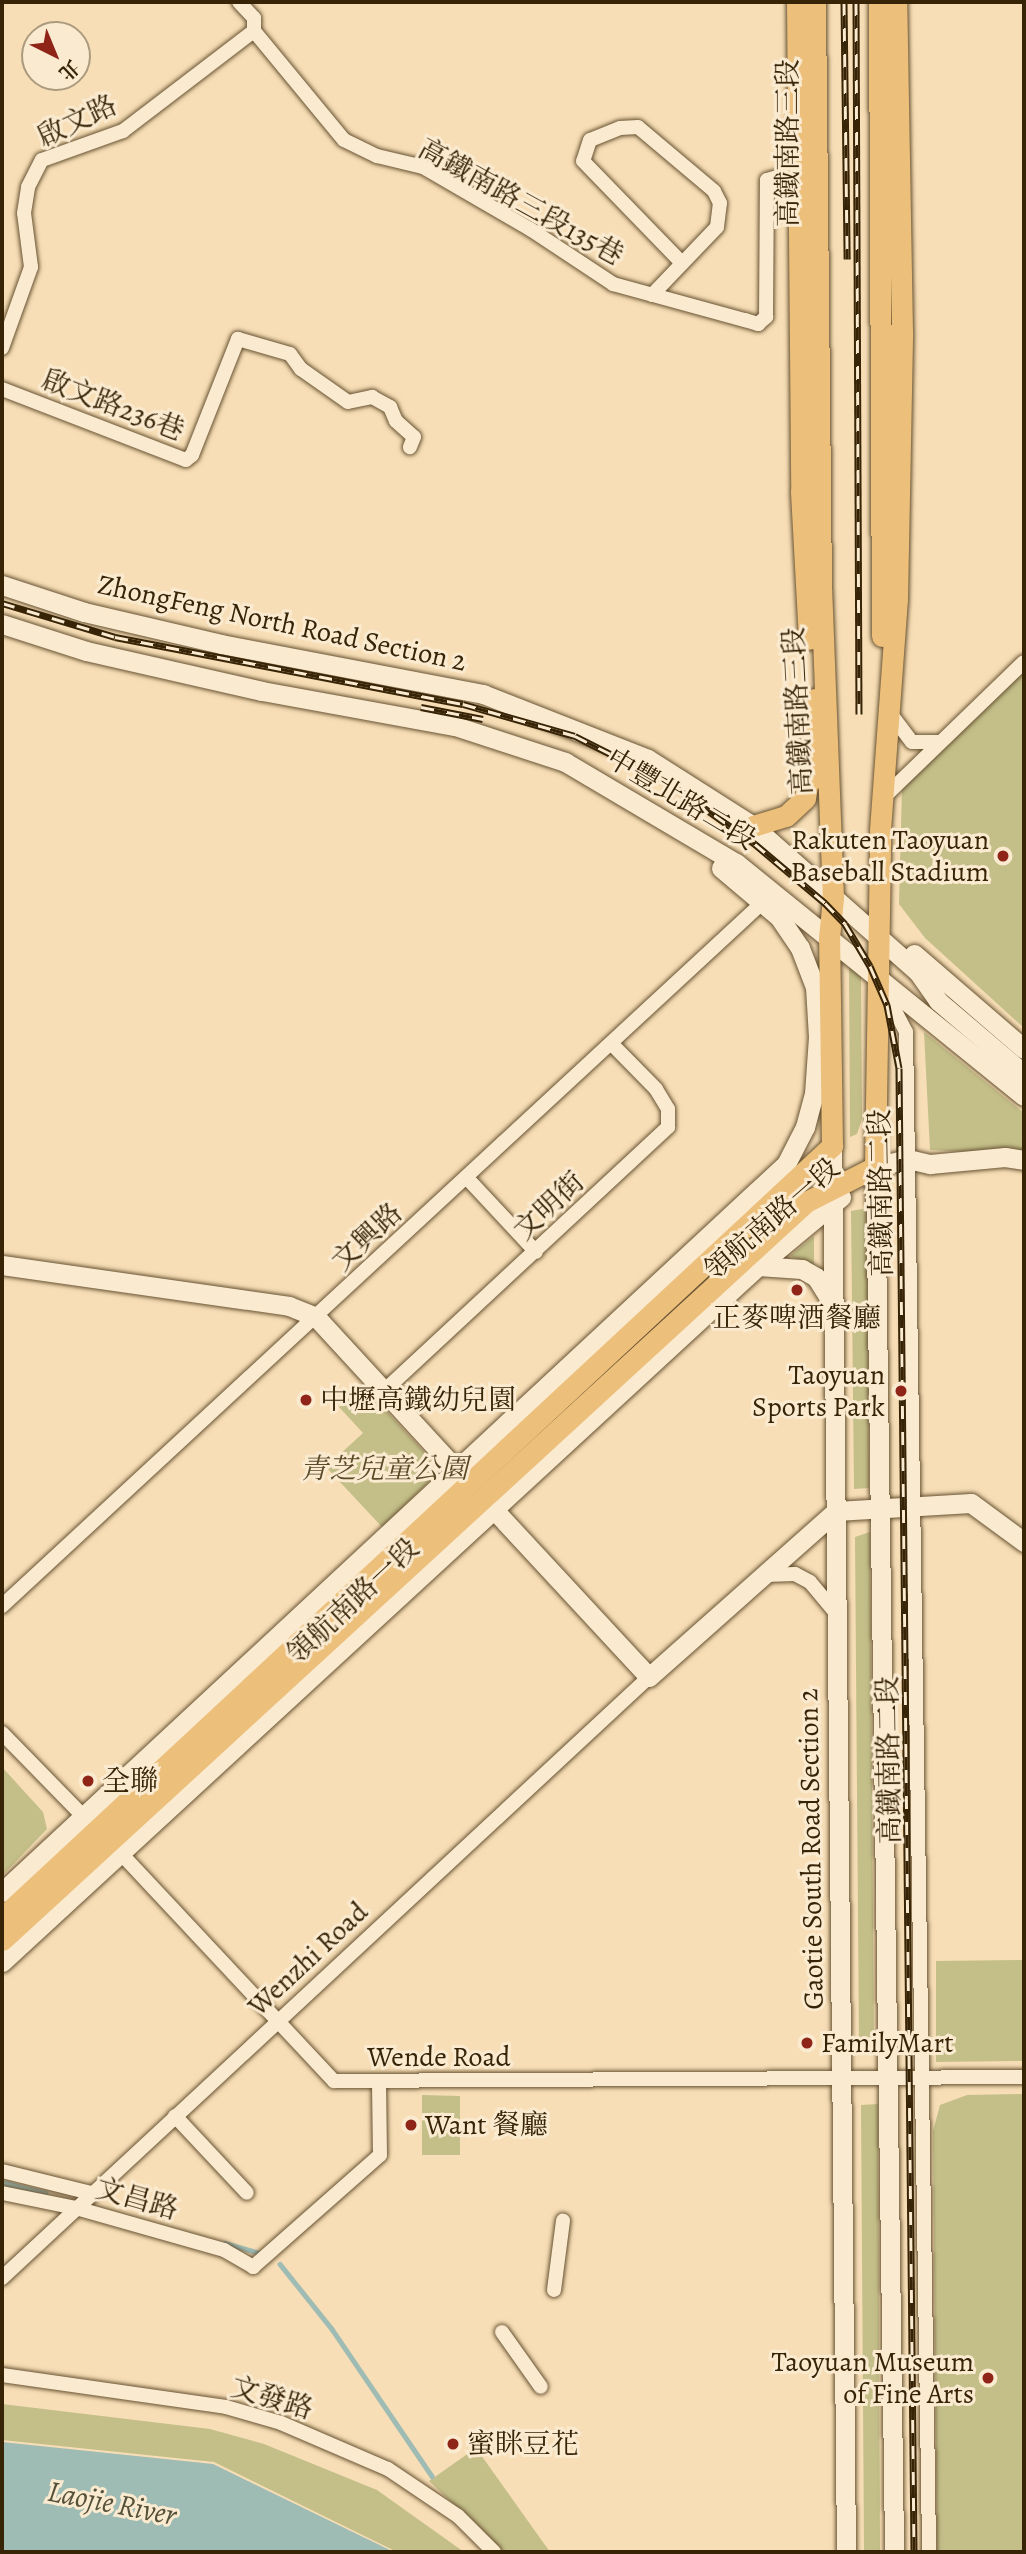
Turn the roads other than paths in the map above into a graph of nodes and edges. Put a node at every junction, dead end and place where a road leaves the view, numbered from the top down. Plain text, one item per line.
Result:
1 (239, 2) edge
2 (797, 2) edge
3 (815, 2) edge
4 (879, 2) edge
5 (896, 2) edge
6 (254, 31) junction
7 (897, 73) junction
8 (816, 102) junction
9 (881, 163) junction
10 (799, 171) junction
11 (682, 263) junction
12 (652, 295) junction
13 (2, 348) edge
14 (2, 389) edge
15 (410, 447) dead end
16 (2, 585) edge
17 (2, 624) edge
18 (1024, 662) edge
19 (815, 701) junction
20 (890, 713) junction
21 (812, 732) junction
22 (939, 742) junction
23 (882, 799) junction
24 (831, 802) junction
25 (753, 826) junction
26 (721, 869) dead end
27 (834, 898) junction
28 (764, 901) junction
29 (830, 938) junction
30 (878, 939) junction
31 (876, 975) junction
32 (611, 1043) junction
33 (1024, 1049) edge
34 (1024, 1074) edge
35 (1024, 1096) edge
36 (832, 1146) junction
37 (908, 1159) junction
38 (1024, 1160) edge
39 (875, 1167) junction
40 (467, 1178) junction
41 (783, 1191) junction
42 (833, 1196) junction
43 (720, 1225) junction
44 (536, 1252) junction
45 (2, 1265) edge
46 (758, 1266) junction
47 (834, 1308) junction
48 (316, 1317) junction
49 (384, 1391) junction
50 (475, 1489) junction
51 (879, 1508) junction
52 (914, 1509) junction
53 (836, 1511) junction
54 (1024, 1542) edge
55 (763, 1575) junction
56 (2, 1606) edge
57 (837, 1613) junction
58 (649, 1677) junction
59 (2, 1733) edge
60 (102, 1835) junction
61 (2, 1892) edge
62 (2, 1918) edge
63 (2, 1940) edge
64 (2, 1962) edge
65 (279, 2020) junction
66 (1024, 2077) edge
67 (922, 2080) junction
68 (841, 2081) junction
69 (887, 2081) junction
70 (379, 2083) junction
71 (175, 2116) junction
72 (2, 2171) edge
73 (2, 2193) edge
74 (90, 2193) junction
75 (247, 2193) dead end
76 (76, 2207) junction
77 (563, 2221) dead end
78 (2, 2277) edge
79 (554, 2290) dead end
80 (502, 2332) dead end
81 (2, 2375) edge
82 (541, 2386) dead end
83 (494, 2552) edge
84 (846, 2552) edge
85 (894, 2552) edge
86 (929, 2552) edge

1 - 6 street, 高鐵南路三段135巷
2 - 10 main road, 高鐵南路三段
3 - 8 main road, 高鐵南路三段
4 - 9 main road
5 - 7 main road
6 - 12 street, 高鐵南路三段135巷
6 - 13 street, 啟文路
7 - 9 main road
7 - 20 main road
8 - 10 main road
8 - 24 main road, 高鐵南路三段
9 - 23 main road
10 - 12 street, 高鐵南路三段135巷
10 - 19 main road, 高鐵南路三段
11 - 11 street
11 - 12 street
14 - 15 street, 啟文路236巷
16 - 25 street, 中豐北路二段
17 - 29 street, 中豐北路二段
18 - 22 street
19 - 21 main road, 高鐵南路三段
19 - 24 main road
20 - 22 street
20 - 23 main road
21 - 25 main road
21 - 27 main road, 高鐵南路三段
22 - 23 street
23 - 30 main road
24 - 27 main road, 高鐵南路三段
25 - 27 street, 中豐北路二段
26 - 28 street
27 - 29 main road, 高鐵南路二段
27 - 30 street, 中豐北路二段
28 - 32 street, 文興路
28 - 43 street
29 - 31 street, 中豐北路二段
29 - 36 main road, 高鐵南路二段
30 - 31 main road, 高鐵南路二段
30 - 33 street
30 - 34 street, 中豐北路二段
31 - 35 street, 中豐北路二段
31 - 37 street, 高鐵南路二段
31 - 39 main road, 高鐵南路二段
32 - 40 street, 文興路
32 - 44 street, 文明街
36 - 41 main road, 領航南路一段
36 - 42 street, Gaotie South Road Section 2
37 - 38 street
37 - 39 street
37 - 52 street, 高鐵南路二段
39 - 42 main road, 領航南路一段
39 - 51 street
40 - 44 street
40 - 48 street, 文興路
41 - 43 street
41 - 50 main road, 領航南路一段
42 - 46 street, 領航南路一段
42 - 47 street, Gaotie South Road Section 2
42 - 50 main road, 領航南路一段
43 - 50 street, 領航南路一段
44 - 49 street, 文明街
45 - 48 street
46 - 47 street
46 - 50 street, 領航南路一段
47 - 53 street, Gaotie South Road Section 2
48 - 49 street
48 - 56 street, 文興路
49 - 50 street
50 - 58 street
50 - 60 main road, 領航南路一段
50 - 60 street, 領航南路一段
51 - 52 street
51 - 53 street
51 - 69 street
52 - 54 street
52 - 67 street, 高鐵南路二段
53 - 55 street
53 - 57 street, Gaotie South Road Section 2
55 - 57 street
55 - 58 street
57 - 68 street, Gaotie South Road Section 2
58 - 65 street, Wenzhi Road
59 - 60 street, Wende Road
60 - 61 street, 領航南路一段
60 - 62 main road, 領航南路一段
60 - 63 main road, 領航南路一段
60 - 64 street, 領航南路一段
60 - 65 street, Wende Road
65 - 70 street, Wende Road
65 - 71 street, Wenzhi Road
66 - 67 street, Wende Road
67 - 69 street, Wende Road
67 - 86 street, 高鐵南路二段
68 - 69 street, Wende Road
68 - 70 street, Wende Road
68 - 84 street, Gaotie South Road Section 2
69 - 85 street
70 - 76 street, 文昌路
71 - 74 street, Wenzhi Road
71 - 75 street
72 - 74 street, 文昌路
73 - 76 street, 文昌路
74 - 76 street, Wenzhi Road
76 - 78 street, Wenzhi Road
77 - 79 street
80 - 82 street
81 - 83 street, 文發路

